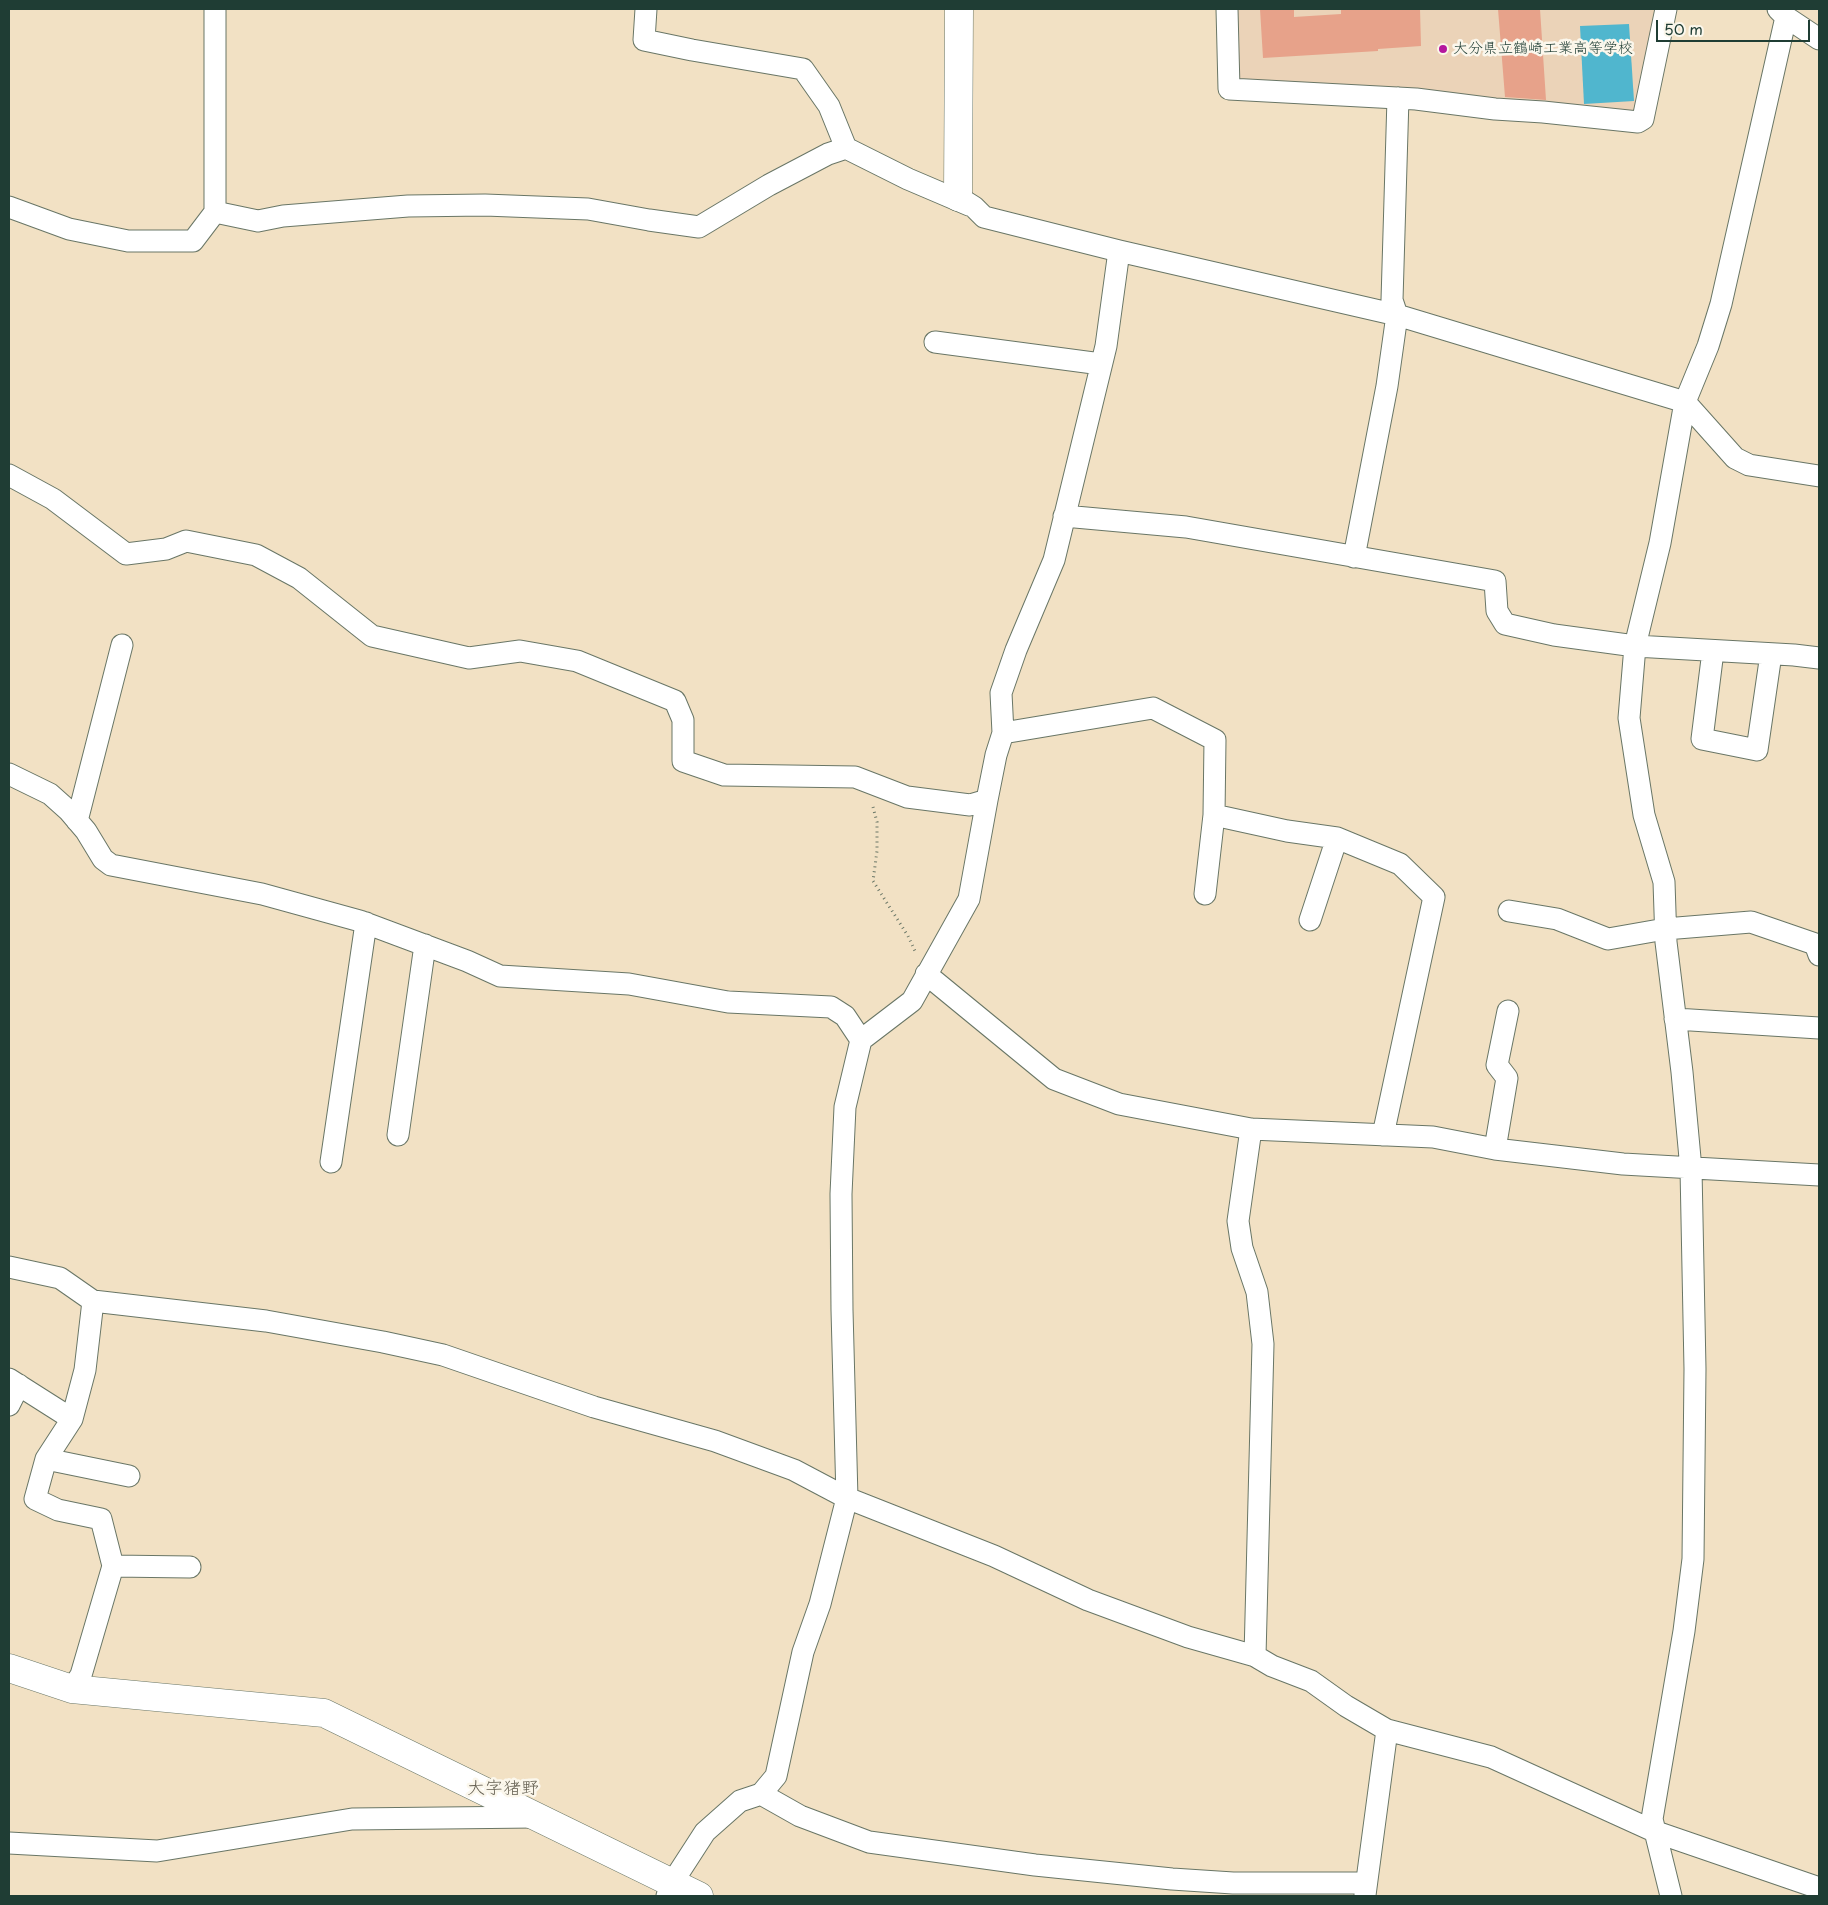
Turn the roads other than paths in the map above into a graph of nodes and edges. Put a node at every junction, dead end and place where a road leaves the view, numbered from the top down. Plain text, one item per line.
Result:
1 (215, 9) edge
2 (646, 9) edge
3 (959, 9) edge
4 (1227, 9) edge
5 (1666, 9) edge
6 (1782, 13) edge
7 (1819, 39) edge
8 (1398, 98) junction
9 (846, 148) junction
10 (966, 202) junction
11 (9, 206) edge
12 (215, 212) junction
13 (1118, 251) junction
14 (1396, 315) junction
15 (935, 342) dead end
16 (1101, 364) junction
17 (1685, 402) junction
18 (9, 475) edge
19 (1819, 476) edge
20 (1064, 516) junction
21 (1354, 557) junction
22 (122, 645) dead end
23 (1635, 646) junction
24 (1713, 651) junction
25 (1771, 654) junction
26 (1819, 658) edge
27 (1003, 733) junction
28 (9, 774) edge
29 (986, 800) junction
30 (1214, 815) junction
31 (77, 821) junction
32 (1337, 838) junction
33 (1205, 894) dead end
34 (1510, 911) dead end
35 (1310, 920) dead end
36 (366, 923) junction
37 (1665, 929) junction
38 (426, 945) junction
39 (1818, 947) edge
40 (926, 974) junction
41 (1508, 1011) dead end
42 (1675, 1019) junction
43 (1819, 1028) edge
44 (861, 1040) junction
45 (1250, 1128) junction
46 (1383, 1134) junction
47 (398, 1135) dead end
48 (1495, 1149) junction
49 (331, 1162) dead end
50 (1691, 1169) junction
51 (1819, 1175) edge
52 (9, 1267) edge
53 (93, 1301) junction
54 (14, 1382) edge
55 (9, 1405) edge
56 (72, 1419) junction
57 (46, 1459) junction
58 (129, 1476) dead end
59 (847, 1498) junction
60 (113, 1566) junction
61 (190, 1567) dead end
62 (1255, 1656) junction
63 (9, 1668) edge
64 (72, 1689) junction
65 (1387, 1730) junction
66 (761, 1794) junction
67 (537, 1817) junction
68 (1656, 1832) junction
69 (9, 1843) edge
70 (1819, 1888) edge
71 (670, 1889) edge
72 (1366, 1889) edge
73 (699, 1896) edge
74 (1671, 1896) edge

1 - 12 street
2 - 9 street
3 - 10 street
4 - 8 street
5 - 8 street
6 - 7 street
6 - 17 street
8 - 14 street
9 - 10 street
9 - 12 street
10 - 13 street
11 - 12 street
13 - 14 street
13 - 16 street
14 - 17 street
14 - 21 street
15 - 16 street
16 - 20 street
17 - 19 street
17 - 23 street
18 - 29 street
20 - 21 street
20 - 27 street
21 - 23 street
22 - 31 street
23 - 24 street
23 - 37 street
24 - 25 street
24 - 25 street
25 - 26 street
27 - 29 street
27 - 30 street
28 - 31 street
29 - 40 street
30 - 32 street
30 - 33 street
31 - 36 street
32 - 35 street
32 - 46 street
34 - 37 street
36 - 38 street
36 - 49 street
37 - 39 street
37 - 42 street
38 - 44 street
38 - 47 street
40 - 44 street
40 - 45 street
41 - 48 street
42 - 43 street
42 - 50 street
44 - 59 street
45 - 46 street
45 - 62 street
46 - 48 street
48 - 50 street
50 - 51 street
50 - 68 street
52 - 53 street
53 - 56 street
53 - 59 street
54 - 55 street
54 - 56 street
56 - 57 street
57 - 58 street
57 - 60 street
59 - 62 street
59 - 66 street
60 - 61 street
60 - 64 street
62 - 65 street
63 - 64 street
64 - 67 street
65 - 68 street
65 - 72 street
66 - 71 street
66 - 72 street
67 - 69 street
67 - 71 street
68 - 70 street
68 - 74 street
71 - 73 street

